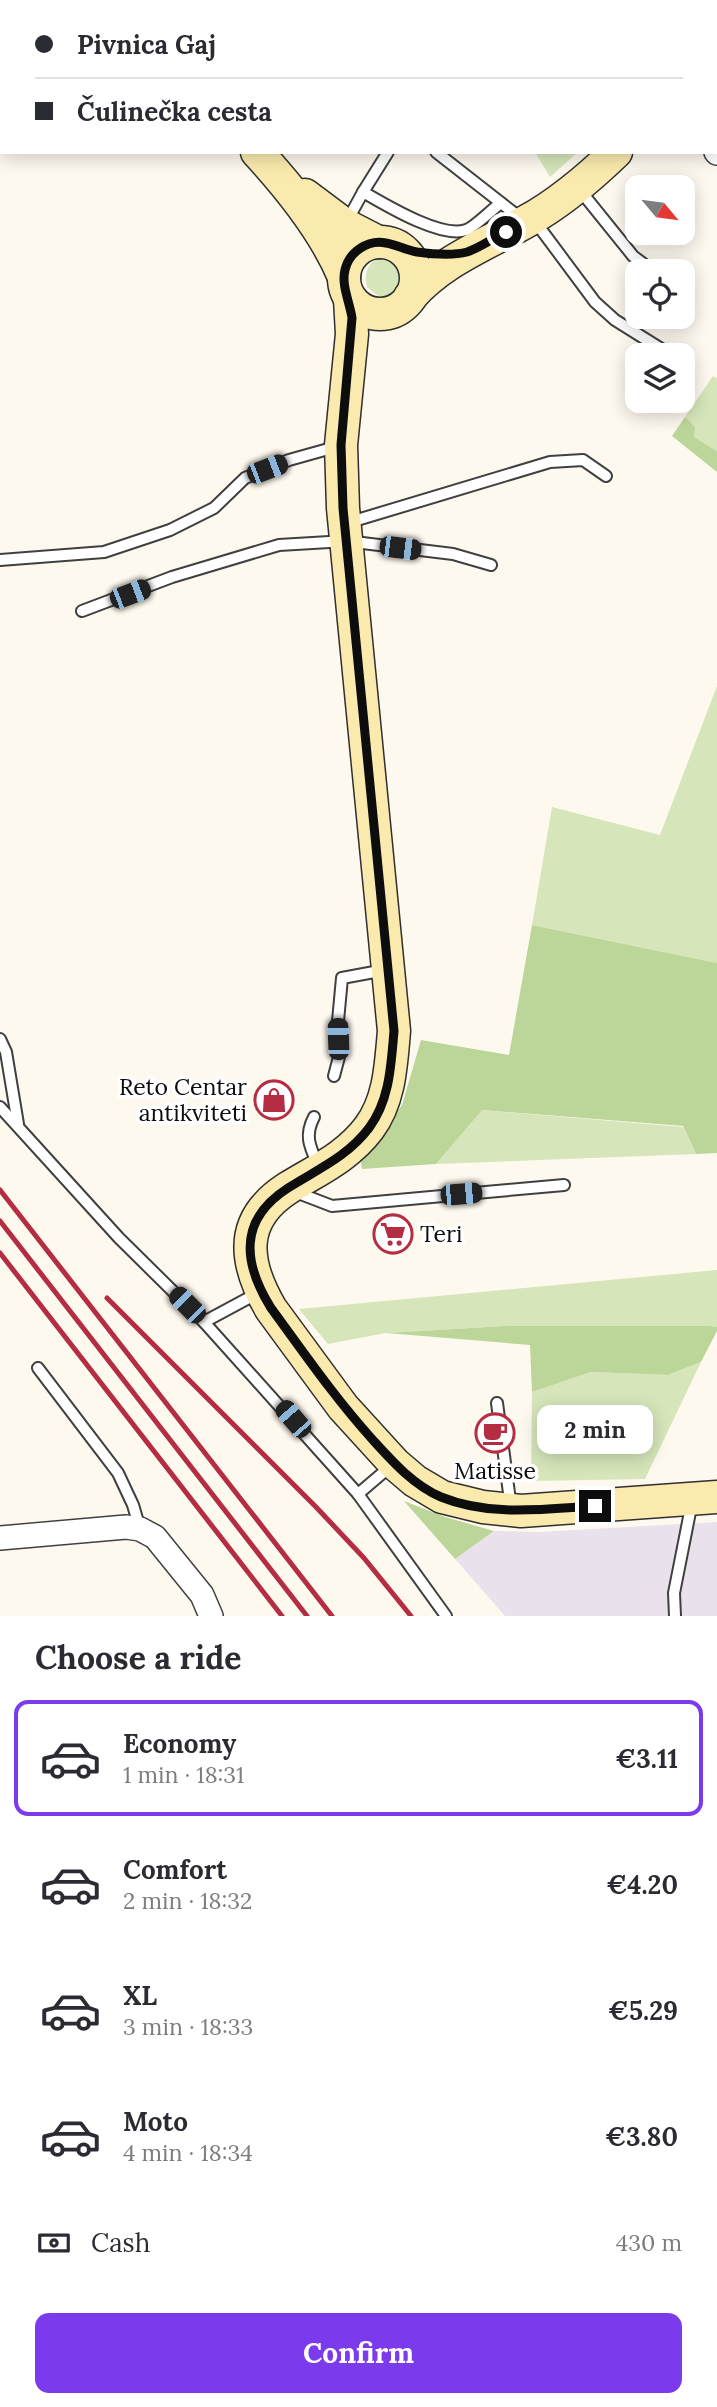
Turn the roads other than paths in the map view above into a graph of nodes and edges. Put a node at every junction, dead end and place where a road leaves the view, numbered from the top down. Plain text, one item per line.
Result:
1 (387, 154) edge
2 (439, 154) edge
3 (614, 154) edge
4 (266, 163) edge
5 (577, 187) junction
6 (363, 192) junction
7 (501, 202) junction
8 (529, 220) junction
9 (345, 225) junction
10 (389, 245) junction
11 (466, 252) junction
12 (637, 259) edge
13 (347, 288) junction
14 (404, 303) junction
15 (652, 343) edge
16 (347, 391) junction
17 (341, 445) junction
18 (606, 476) dead end
19 (345, 532) junction
20 (0, 560) edge
21 (491, 565) dead end
22 (82, 611) dead end
23 (388, 970) junction
24 (0, 1039) edge
25 (334, 1076) dead end
26 (0, 1107) edge
27 (314, 1117) dead end
28 (18, 1124) junction
29 (321, 1171) junction
30 (564, 1185) dead end
31 (287, 1189) junction
32 (260, 1291) junction
33 (204, 1322) junction
34 (38, 1368) dead end
35 (497, 1403) dead end
36 (394, 1464) junction
37 (358, 1493) junction
38 (705, 1498) edge
39 (512, 1510) junction
40 (139, 1529) junction
41 (0, 1538) edge
42 (211, 1616) edge
43 (446, 1616) edge
44 (675, 1616) edge

1 - 6 lane
2 - 7 lane
3 - 5 street
4 - 9 street
4 - 13 street
5 - 8 street
5 - 12 lane
6 - 7 lane
6 - 9 lane
7 - 8 lane
8 - 11 street
8 - 15 lane
9 - 10 street
10 - 11 street
10 - 13 street
10 - 14 street
11 - 14 street
13 - 14 street
13 - 16 street
14 - 16 street
16 - 17 street
17 - 19 street
17 - 20 lane
18 - 19 lane
19 - 21 lane
19 - 22 lane
19 - 23 street
23 - 25 lane
23 - 29 street
24 - 28 lane
26 - 28 lane
27 - 29 lane
28 - 33 lane
29 - 31 street
30 - 31 lane
31 - 32 street
32 - 33 lane
32 - 36 street
33 - 37 lane
34 - 40 lane
35 - 39 lane
36 - 37 lane
36 - 39 street
37 - 43 lane
38 - 39 street
38 - 44 lane
40 - 41 street
40 - 42 street

